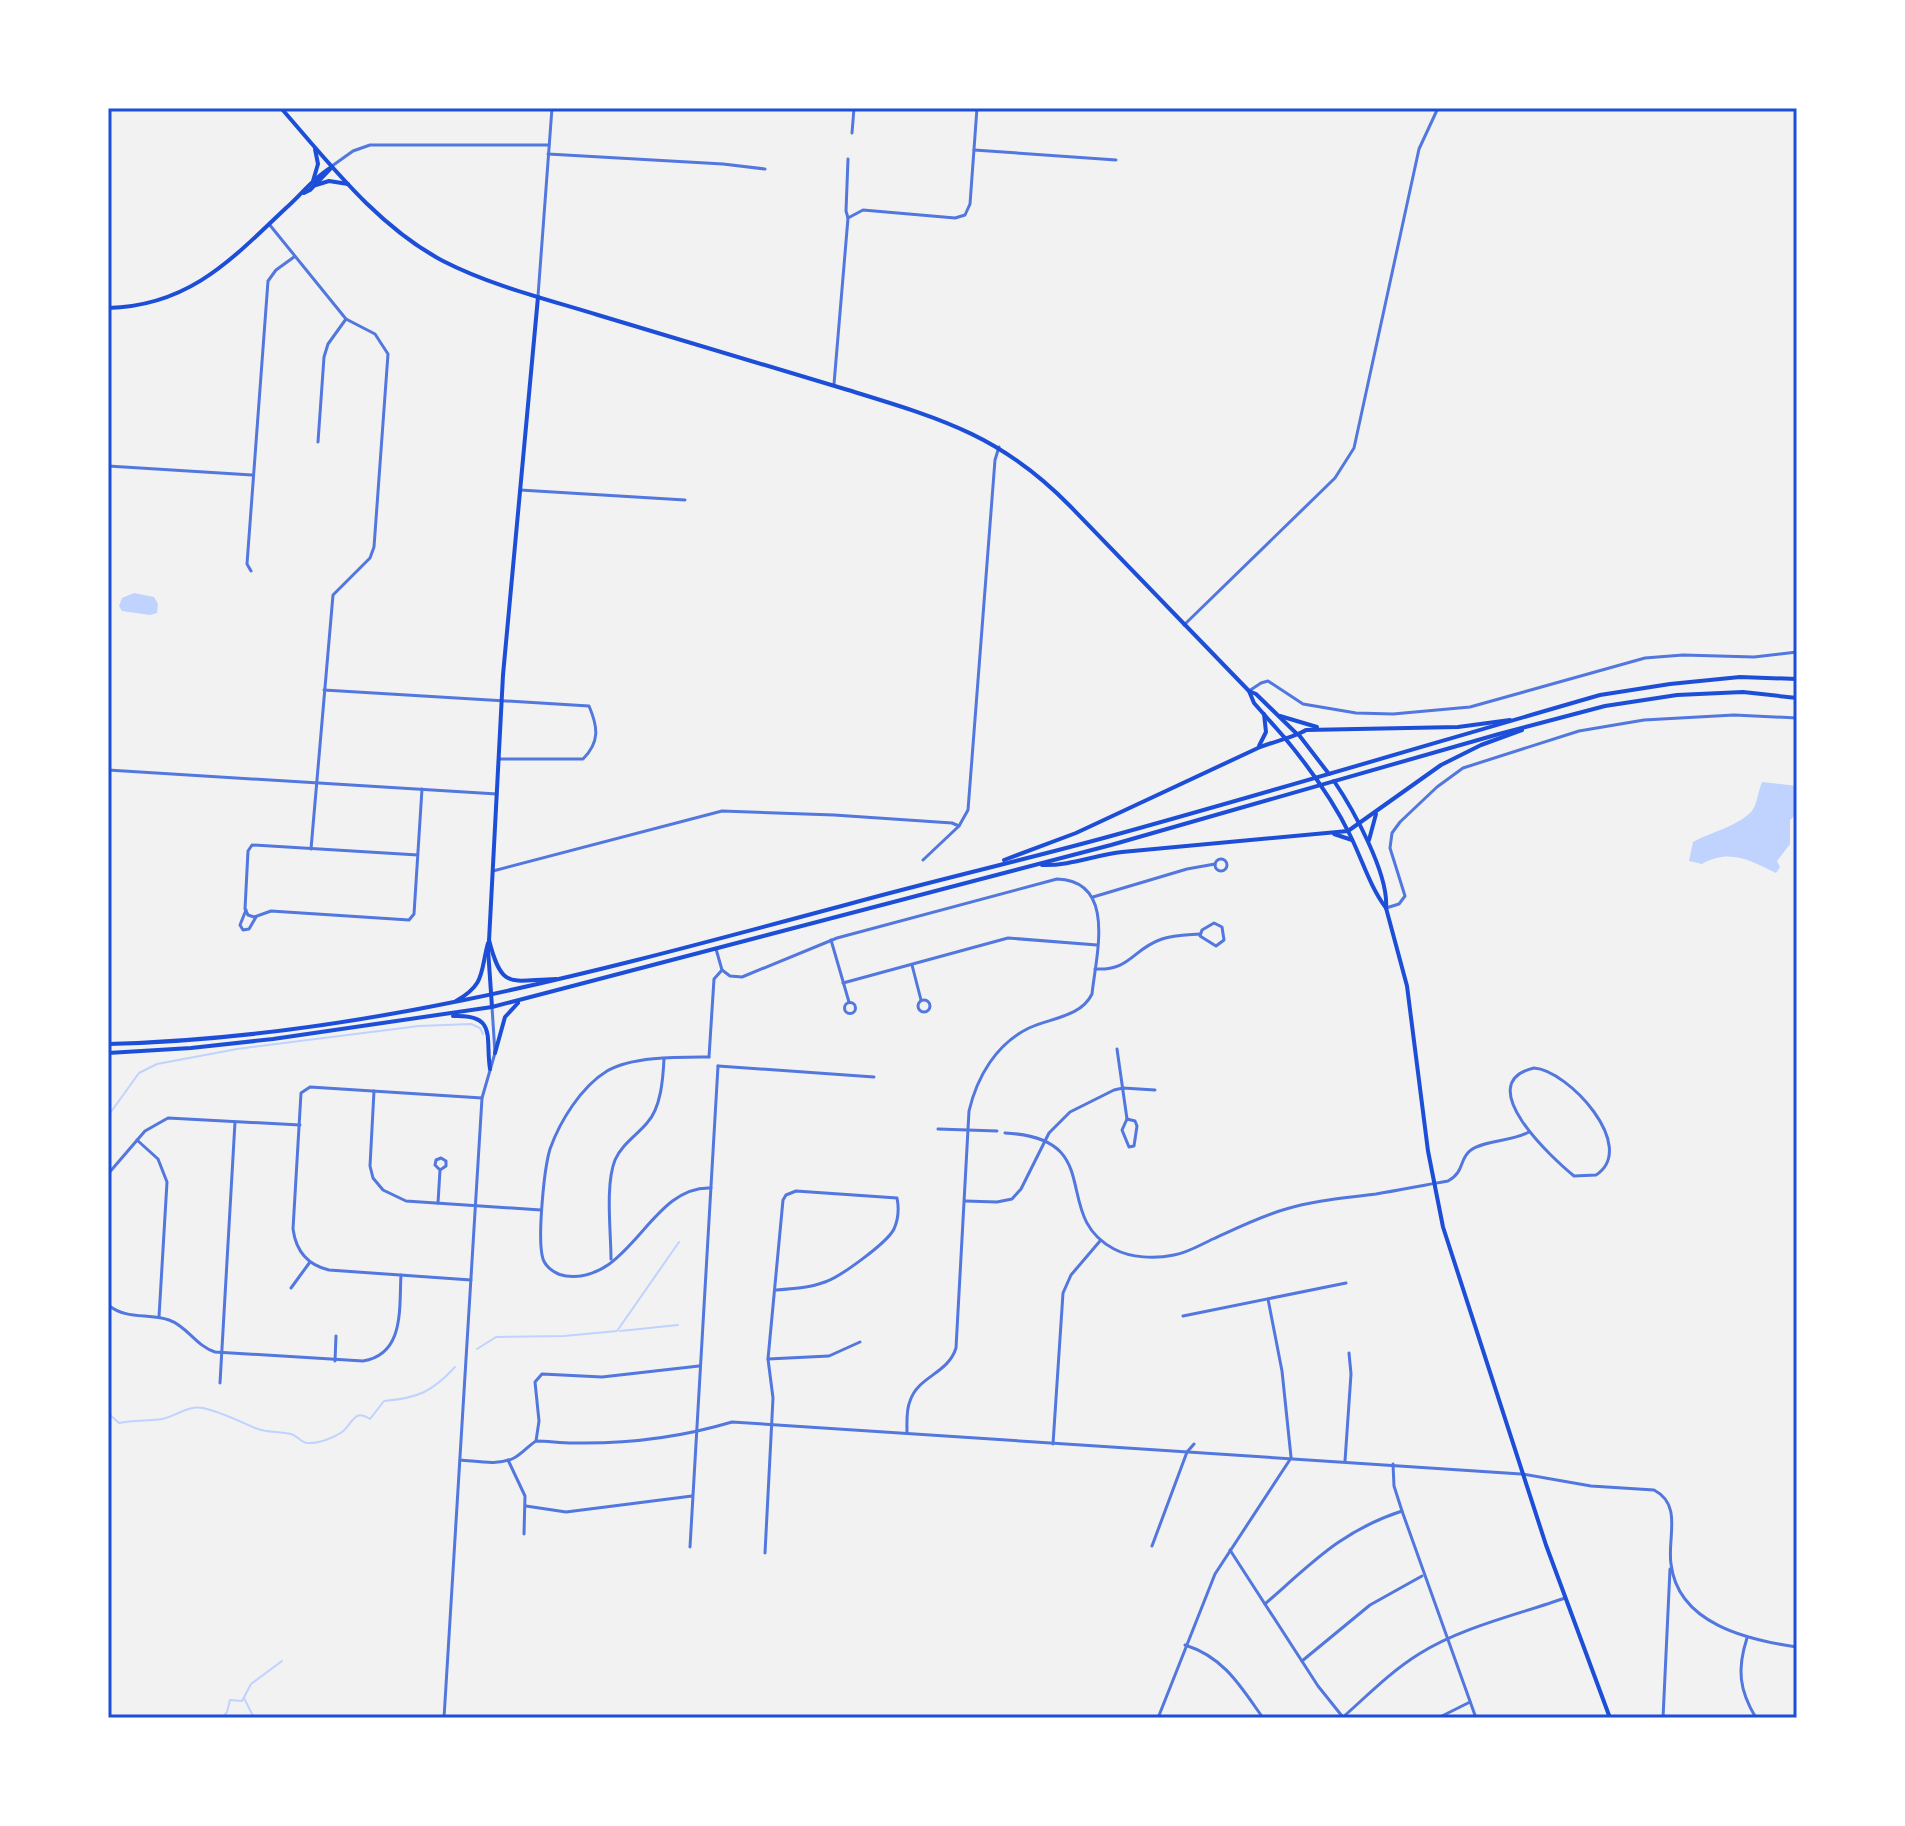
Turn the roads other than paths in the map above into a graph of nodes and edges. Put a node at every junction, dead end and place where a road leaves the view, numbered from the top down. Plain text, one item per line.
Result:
1 (281, 108) edge
2 (552, 108) edge
3 (854, 108) edge
4 (977, 108) edge
5 (1438, 108) edge
6 (852, 133) dead end
7 (549, 145) junction
8 (314, 146) junction
9 (974, 150) junction
10 (548, 154) junction
11 (848, 159) dead end
12 (1116, 160) dead end
13 (332, 166) junction
14 (765, 169) dead end
15 (314, 183) junction
16 (348, 184) junction
17 (848, 218) junction
18 (269, 224) junction
19 (295, 257) junction
20 (538, 297) junction
21 (108, 308) edge
22 (346, 319) junction
23 (834, 386) junction
24 (318, 442) dead end
25 (999, 447) junction
26 (108, 466) edge
27 (252, 475) junction
28 (520, 490) junction
29 (685, 500) dead end
30 (251, 571) dead end
31 (1184, 625) junction
32 (1797, 652) edge
33 (1797, 679) edge
34 (324, 690) junction
35 (1249, 691) junction
36 (1797, 698) edge
37 (502, 701) junction
38 (1264, 714) junction
39 (1280, 716) junction
40 (1797, 718) edge
41 (1517, 719) junction
42 (1539, 723) junction
43 (1327, 729) junction
44 (1299, 735) junction
45 (1284, 737) junction
46 (1258, 748) junction
47 (499, 759) junction
48 (108, 770) edge
49 (316, 782) junction
50 (422, 789) junction
51 (497, 794) junction
52 (1377, 811) junction
53 (1359, 824) junction
54 (959, 826) junction
55 (1348, 831) junction
56 (1332, 834) junction
57 (1353, 841) junction
58 (1368, 842) junction
59 (311, 849) junction
60 (418, 855) junction
61 (923, 860) dead end
62 (1215, 864) dead end
63 (1037, 865) junction
64 (977, 869) junction
65 (493, 871) junction
66 (1093, 897) junction
67 (1386, 908) junction
68 (247, 912) junction
69 (256, 917) junction
70 (1200, 934) junction
71 (489, 940) junction
72 (831, 940) junction
73 (1097, 945) junction
74 (716, 948) junction
75 (912, 964) junction
76 (1095, 969) junction
77 (722, 970) junction
78 (566, 979) junction
79 (843, 983) junction
80 (490, 996) junction
81 (528, 998) junction
82 (921, 1000) dead end
83 (849, 1002) dead end
84 (451, 1004) junction
85 (492, 1007) junction
86 (431, 1017) junction
87 (108, 1044) edge
88 (1117, 1049) dead end
89 (108, 1053) edge
90 (495, 1053) junction
91 (709, 1057) junction
92 (664, 1059) junction
93 (718, 1066) junction
94 (490, 1069) junction
95 (874, 1077) dead end
96 (1123, 1088) junction
97 (1155, 1090) dead end
98 (374, 1091) junction
99 (482, 1098) junction
100 (1127, 1119) junction
101 (235, 1122) junction
102 (300, 1125) junction
103 (938, 1129) dead end
104 (969, 1129) junction
105 (997, 1131) dead end
106 (1529, 1132) junction
107 (1005, 1133) dead end
108 (137, 1140) junction
109 (1045, 1141) junction
110 (440, 1170) dead end
111 (108, 1174) edge
112 (1433, 1183) junction
113 (711, 1188) junction
114 (965, 1201) junction
115 (438, 1203) junction
116 (475, 1206) junction
117 (543, 1211) junction
118 (1100, 1240) junction
119 (611, 1261) junction
120 (310, 1262) junction
121 (401, 1275) junction
122 (471, 1280) junction
123 (1346, 1283) dead end
124 (291, 1288) dead end
125 (776, 1290) junction
126 (1268, 1299) junction
127 (108, 1305) edge
128 (1183, 1316) dead end
129 (159, 1318) junction
130 (336, 1336) dead end
131 (860, 1342) dead end
132 (221, 1353) junction
133 (1349, 1353) dead end
134 (768, 1359) junction
135 (335, 1361) junction
136 (700, 1366) junction
137 (220, 1383) dead end
138 (772, 1423) junction
139 (696, 1432) junction
140 (907, 1433) junction
141 (536, 1441) junction
142 (1053, 1444) junction
143 (1194, 1444) dead end
144 (1187, 1452) junction
145 (1291, 1458) junction
146 (460, 1460) junction
147 (508, 1460) junction
148 (1345, 1461) junction
149 (1393, 1464) junction
150 (1523, 1474) junction
151 (693, 1496) junction
152 (526, 1506) junction
153 (1402, 1511) junction
154 (524, 1534) dead end
155 (1152, 1546) dead end
156 (690, 1547) dead end
157 (1230, 1550) junction
158 (765, 1553) dead end
159 (1671, 1565) junction
160 (1424, 1576) junction
161 (1565, 1598) junction
162 (1265, 1604) junction
163 (1747, 1638) junction
164 (1446, 1640) junction
165 (1185, 1645) junction
166 (1797, 1647) edge
167 (1302, 1661) junction
168 (1470, 1702) junction
169 (444, 1718) edge
170 (1158, 1718) edge
171 (1263, 1718) edge
172 (1343, 1718) edge
173 (1438, 1718) edge
174 (1476, 1718) edge
175 (1610, 1718) edge
176 (1663, 1718) edge
177 (1756, 1718) edge

1 - 8 main road
2 - 7 street
3 - 6 street
4 - 9 street
5 - 31 street
7 - 10 street
7 - 13 street
8 - 13 main road
8 - 15 main road
9 - 12 street
9 - 17 street
10 - 14 street
10 - 20 street
11 - 17 street
13 - 15 main road
13 - 16 main road
15 - 16 main road
15 - 18 main road
16 - 20 main road
17 - 23 street
18 - 19 street
18 - 21 main road
19 - 22 street
19 - 27 street
20 - 23 main road
20 - 28 main road
22 - 24 street
22 - 34 street
23 - 25 main road
25 - 31 main road
25 - 54 street
26 - 27 street
27 - 30 street
28 - 29 street
28 - 37 main road
31 - 35 main road
32 - 35 street
33 - 41 main road
34 - 37 street
34 - 49 street
35 - 38 main road
35 - 39 main road
36 - 42 main road
37 - 47 main road
37 - 47 street
38 - 45 main road
38 - 46 main road
39 - 43 main road
39 - 44 main road
40 - 67 street
41 - 43 main road
41 - 64 main road
42 - 52 main road
42 - 63 main road
43 - 44 main road
44 - 45 main road
44 - 53 main road
45 - 46 main road
45 - 55 main road
46 - 64 main road
47 - 51 main road
48 - 49 street
49 - 50 street
49 - 59 street
50 - 51 street
50 - 60 street
51 - 65 main road
52 - 53 main road
52 - 58 main road
53 - 55 main road
53 - 58 main road
54 - 61 street
54 - 65 street
55 - 56 main road
55 - 57 main road
56 - 57 main road
56 - 63 main road
57 - 67 main road
58 - 67 main road
59 - 60 street
59 - 68 street
60 - 69 street
62 - 66 street
63 - 74 main road
64 - 78 main road
65 - 71 main road
66 - 72 street
66 - 73 street
67 - 112 main road
68 - 69 street
68 - 69 street
70 - 70 street
70 - 76 street
71 - 78 main road
71 - 80 main road
71 - 84 main road
72 - 77 street
72 - 79 street
73 - 75 street
73 - 76 street
74 - 77 street
74 - 81 main road
75 - 79 street
75 - 82 street
76 - 104 street
77 - 91 street
78 - 80 main road
79 - 83 street
80 - 84 main road
80 - 85 main road
81 - 85 main road
81 - 90 main road
84 - 87 main road
85 - 86 main road
85 - 90 street
86 - 89 main road
86 - 94 main road
88 - 96 street
90 - 94 street
91 - 92 street
91 - 93 street
92 - 117 street
92 - 119 street
93 - 95 street
93 - 113 street
94 - 99 street
96 - 97 street
96 - 100 street
96 - 109 street
98 - 99 street
98 - 102 street
98 - 115 street
99 - 116 street
100 - 100 street
101 - 102 street
101 - 108 street
101 - 132 street
102 - 120 street
103 - 104 street
104 - 105 street
104 - 114 street
106 - 106 street
106 - 112 street
107 - 109 street
108 - 111 street
108 - 129 street
109 - 114 street
109 - 118 street
110 - 115 street
112 - 118 street
112 - 150 main road
113 - 119 street
113 - 136 street
114 - 140 street
115 - 116 street
116 - 117 street
116 - 122 street
117 - 119 street
118 - 142 street
120 - 121 street
120 - 124 street
121 - 122 street
121 - 135 street
122 - 146 street
123 - 126 street
125 - 125 street
125 - 134 street
126 - 128 street
126 - 145 street
127 - 129 street
129 - 132 street
130 - 135 street
131 - 134 street
132 - 135 street
132 - 137 street
133 - 148 street
134 - 138 street
136 - 139 street
136 - 141 street
138 - 139 street
138 - 140 street
138 - 158 street
139 - 141 street
139 - 151 street
140 - 142 street
141 - 147 street
142 - 144 street
143 - 144 street
144 - 145 street
144 - 155 street
145 - 148 street
145 - 157 street
146 - 147 street
146 - 169 street
147 - 152 street
148 - 149 street
149 - 150 street
149 - 153 street
150 - 159 street
150 - 161 main road
151 - 152 street
151 - 156 street
152 - 154 street
153 - 160 street
153 - 162 street
157 - 162 street
157 - 165 street
159 - 163 street
159 - 176 street
160 - 164 street
160 - 167 street
161 - 164 street
161 - 175 main road
162 - 167 street
163 - 166 street
163 - 177 street
164 - 168 street
164 - 172 street
165 - 170 street
165 - 171 street
167 - 172 street
168 - 173 street
168 - 174 street

